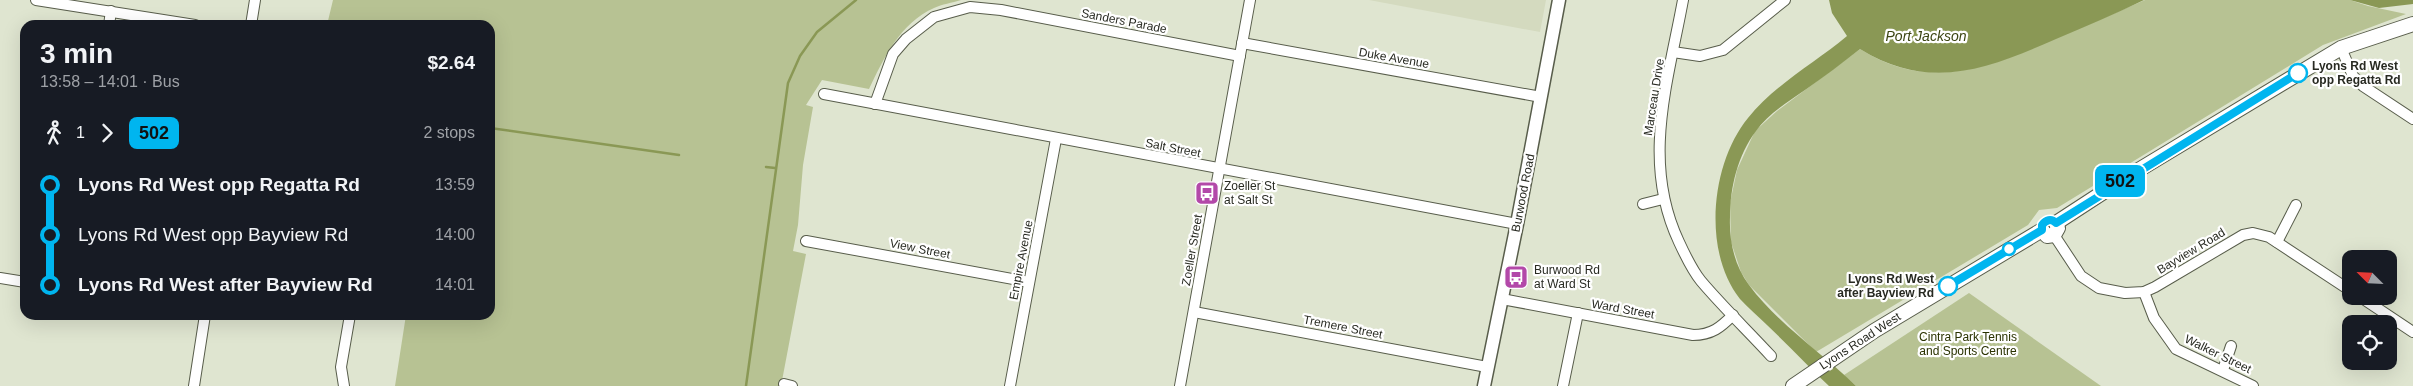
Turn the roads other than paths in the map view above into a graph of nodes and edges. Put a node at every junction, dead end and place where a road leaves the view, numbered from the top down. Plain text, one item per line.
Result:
1 (36, 0) edge
2 (255, 0) edge
3 (1250, 0) edge
4 (1559, 0) edge
5 (1683, 0) edge
6 (1785, 0) edge
7 (111, 12) junction
8 (110, 20) edge
9 (163, 20) edge
10 (252, 20) edge
11 (2413, 24) edge
12 (1242, 43) junction
13 (2341, 48) junction
14 (1673, 52) junction
15 (1240, 56) junction
16 (824, 94) dead end
17 (1541, 97) junction
18 (875, 104) junction
19 (2413, 120) edge
20 (1056, 139) junction
21 (1219, 170) junction
22 (1662, 199) junction
23 (1643, 204) dead end
24 (2296, 205) dead end
25 (1517, 224) junction
26 (2051, 229) junction
27 (806, 240) dead end
28 (2277, 242) junction
29 (0, 278) edge
30 (20, 281) edge
31 (1029, 282) junction
32 (2342, 285) edge
33 (2144, 292) junction
34 (1502, 299) junction
35 (2372, 305) edge
36 (1194, 312) junction
37 (1578, 313) junction
38 (1733, 315) junction
39 (204, 320) edge
40 (349, 320) edge
41 (2413, 332) edge
42 (2230, 346) dead end
43 (1772, 356) dead end
44 (1488, 367) junction
45 (2223, 370) junction
46 (194, 386) edge
47 (344, 386) edge
48 (1010, 386) edge
49 (1180, 386) edge
50 (1484, 386) edge
51 (1563, 386) edge
52 (1793, 386) edge
53 (2253, 386) edge

1 - 7 street
2 - 10 street
3 - 12 street, Zoeller Street
4 - 17 street, Burwood Road
5 - 14 street, Marceau Drive
6 - 14 street
7 - 8 street
7 - 9 street
11 - 13 main road, Lyons Road West
12 - 15 street, Zoeller Street
12 - 17 street, Duke Avenue
13 - 19 street
13 - 26 main road, Lyons Road West
14 - 22 street, Marceau Drive
15 - 18 street, Sanders Parade
15 - 21 street, Zoeller Street
16 - 18 street, Salt Street
17 - 25 street, Burwood Road
18 - 20 street, Salt Street
20 - 21 street, Salt Street
20 - 31 street, Empire Avenue
21 - 25 street, Salt Street
21 - 36 street, Zoeller Street
22 - 23 street
22 - 38 street, Marceau Drive
24 - 28 street
25 - 34 street, Burwood Road
26 - 33 street, Bayview Road
26 - 52 main road, Lyons Road West
27 - 31 street, View Street
28 - 32 street, Bayview Road
28 - 33 street, Bayview Road
29 - 30 street
31 - 48 street, Empire Avenue
33 - 45 street, Walker Street
34 - 37 street, Ward Street
34 - 44 street, Burwood Road
35 - 41 street
36 - 44 street, Tremere Street
36 - 49 street, Zoeller Street
37 - 38 street, Ward Street
37 - 51 street
38 - 43 street, Marceau Drive
39 - 46 street
40 - 47 street
42 - 45 street
44 - 50 street, Burwood Road
45 - 53 street, Walker Street

